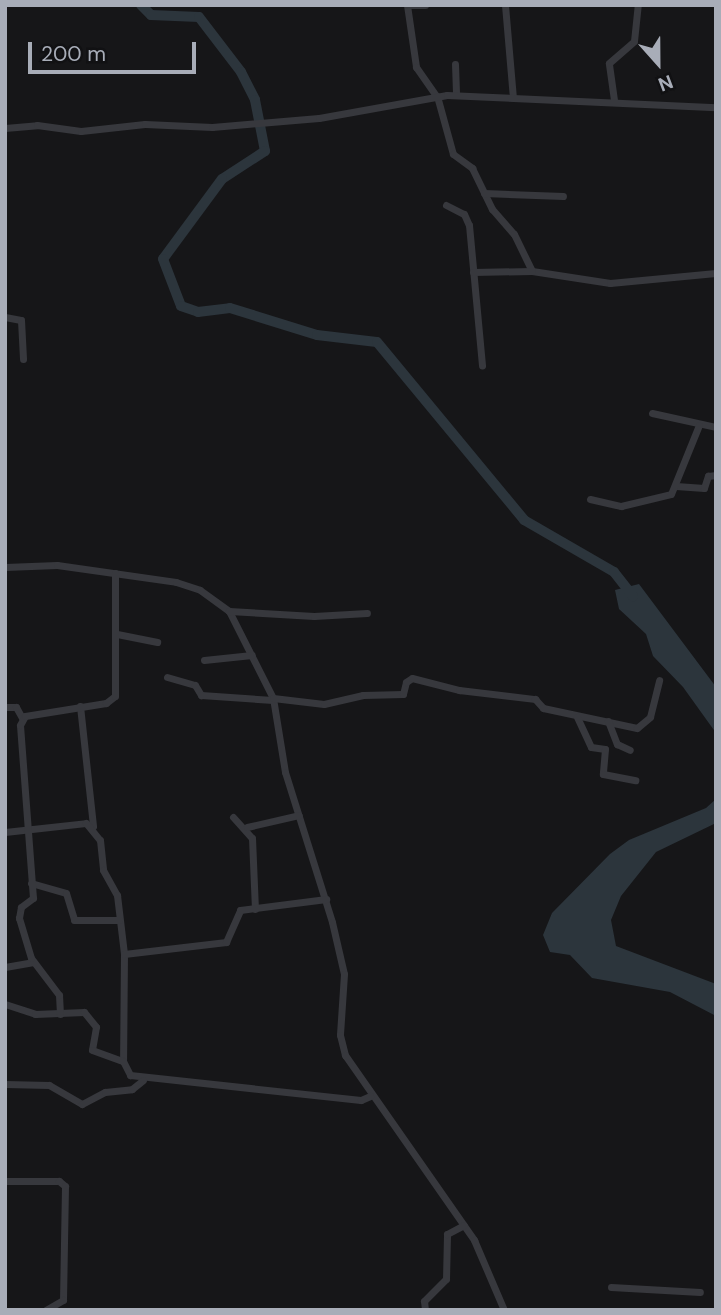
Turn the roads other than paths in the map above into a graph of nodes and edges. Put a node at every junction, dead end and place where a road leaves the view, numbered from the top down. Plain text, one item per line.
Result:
1 (407, 5) edge
2 (425, 5) edge
3 (505, 5) edge
4 (638, 5) edge
5 (455, 64) dead end
6 (456, 95) junction
7 (436, 96) junction
8 (513, 98) junction
9 (614, 100) junction
10 (716, 107) edge
11 (5, 128) edge
12 (484, 193) junction
13 (563, 196) dead end
14 (446, 205) dead end
15 (532, 271) junction
16 (474, 272) junction
17 (716, 273) edge
18 (5, 317) edge
19 (23, 359) dead end
20 (482, 365) dead end
21 (652, 413) dead end
22 (699, 425) junction
23 (716, 427) edge
24 (716, 475) edge
25 (676, 486) junction
26 (590, 499) dead end
27 (5, 567) edge
28 (115, 576) junction
29 (229, 611) junction
30 (367, 613) dead end
31 (117, 634) junction
32 (157, 642) dead end
33 (249, 656) junction
34 (204, 660) dead end
35 (167, 677) dead end
36 (659, 680) dead end
37 (271, 700) junction
38 (80, 706) junction
39 (5, 707) edge
40 (577, 717) junction
41 (22, 718) junction
42 (608, 721) junction
43 (630, 750) dead end
44 (635, 780) dead end
45 (297, 816) junction
46 (233, 817) dead end
47 (93, 826) junction
48 (247, 827) junction
49 (24, 831) junction
50 (5, 832) edge
51 (31, 883) junction
52 (324, 900) junction
53 (255, 909) junction
54 (119, 920) junction
55 (124, 954) junction
56 (34, 962) junction
57 (5, 967) edge
58 (5, 1004) edge
59 (60, 1014) junction
60 (123, 1061) junction
61 (143, 1080) junction
62 (5, 1084) edge
63 (368, 1097) junction
64 (5, 1181) edge
65 (462, 1226) junction
66 (611, 1287) dead end
67 (700, 1292) dead end
68 (46, 1310) edge
69 (425, 1310) edge
70 (504, 1310) edge

1 - 2 street
1 - 7 street
3 - 8 street
4 - 9 street
5 - 6 street
6 - 7 street
6 - 8 street
7 - 11 street
7 - 12 street
8 - 9 street
9 - 10 street
12 - 13 street
12 - 15 street
14 - 16 street
15 - 16 street
15 - 17 street
16 - 20 street
18 - 19 street
21 - 22 street
22 - 23 street
22 - 25 street
24 - 25 street
25 - 26 street
27 - 28 street
28 - 29 street
28 - 31 street
29 - 30 street
29 - 33 street
31 - 32 street
31 - 38 street
33 - 34 street
33 - 37 street
35 - 37 street
36 - 42 street
37 - 40 street
37 - 45 street
38 - 41 street
38 - 47 street
39 - 41 street
40 - 42 street
40 - 44 street
41 - 49 street
42 - 43 street
45 - 48 street
45 - 52 street
46 - 48 street
47 - 49 street
47 - 54 street
48 - 53 street
49 - 50 street
49 - 51 street
51 - 54 street
51 - 56 street
52 - 53 street
52 - 63 street
53 - 55 street
54 - 55 street
55 - 60 street
56 - 57 street
56 - 59 street
58 - 59 street
59 - 60 street
60 - 61 street
61 - 62 street
61 - 63 street
63 - 65 street
64 - 68 street
65 - 69 street
65 - 70 street
66 - 67 street

